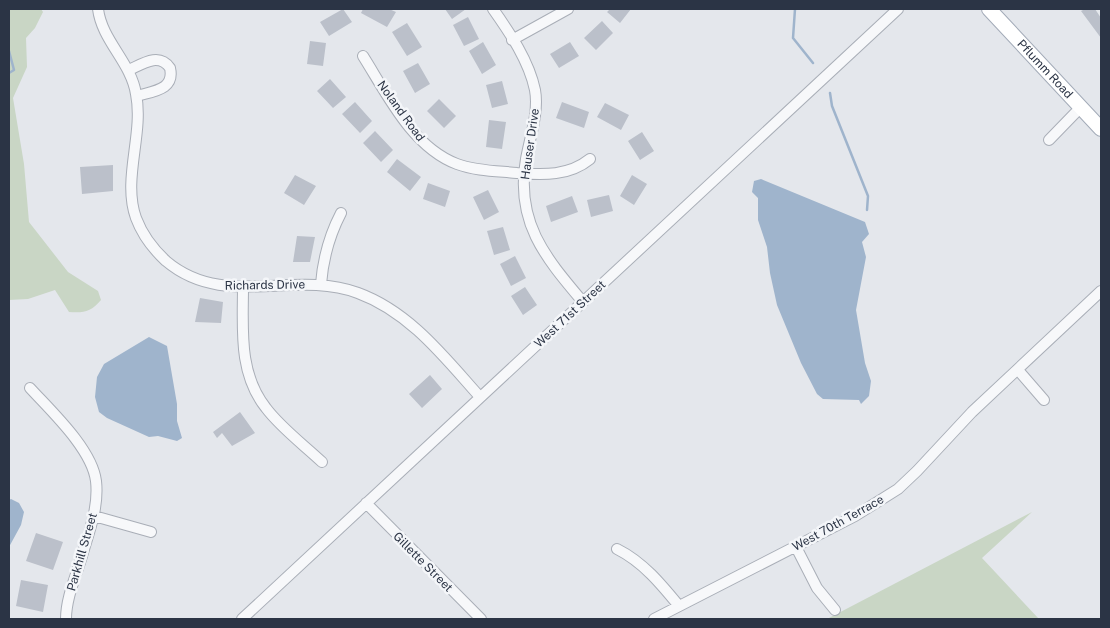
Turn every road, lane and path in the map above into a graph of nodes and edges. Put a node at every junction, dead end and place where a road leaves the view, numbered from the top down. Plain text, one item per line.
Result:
1 (98, 9) edge
2 (493, 9) edge
3 (568, 9) edge
4 (898, 9) edge
5 (989, 9) edge
6 (512, 40) junction
7 (363, 56) dead end
8 (128, 70) junction
9 (137, 96) junction
10 (1081, 107) junction
11 (1101, 129) edge
12 (1049, 140) dead end
13 (590, 159) dead end
14 (524, 174) junction
15 (341, 213) dead end
16 (321, 284) junction
17 (243, 286) junction
18 (1101, 291) edge
19 (583, 302) junction
20 (1018, 370) junction
21 (30, 388) dead end
22 (480, 398) junction
23 (1044, 400) dead end
24 (322, 462) dead end
25 (366, 503) junction
26 (94, 516) junction
27 (151, 532) dead end
28 (796, 546) junction
29 (617, 549) dead end
30 (679, 606) junction
31 (836, 610) dead end
32 (66, 619) edge
33 (242, 619) edge
34 (481, 619) edge
35 (654, 619) edge

1 - 8 street, Richards Drive
2 - 6 street, Hauser Drive
3 - 6 street
4 - 19 street, West 71st Street
5 - 10 main road, Pflumm Road
6 - 14 street, Hauser Drive
7 - 14 street, Noland Road
8 - 9 street, Richards Drive
8 - 9 street
9 - 17 street, Richards Drive
10 - 11 main road, Pflumm Road
10 - 12 street
13 - 14 street, Noland Road
14 - 19 street, Hauser Drive
15 - 16 street
16 - 17 street, Richards Drive
16 - 22 street, Richards Drive
17 - 24 street
18 - 20 street, West 70th Terrace
19 - 22 street, West 71st Street
20 - 23 street
20 - 28 street, West 70th Terrace
21 - 26 street, Parkhill Street
22 - 25 street, West 71st Street
25 - 33 street, West 71st Street
25 - 34 street, Gillette Street
26 - 27 street
26 - 32 street, Parkhill Street
28 - 30 street, West 70th Terrace
28 - 31 street
29 - 30 street
30 - 35 street, West 70th Terrace

